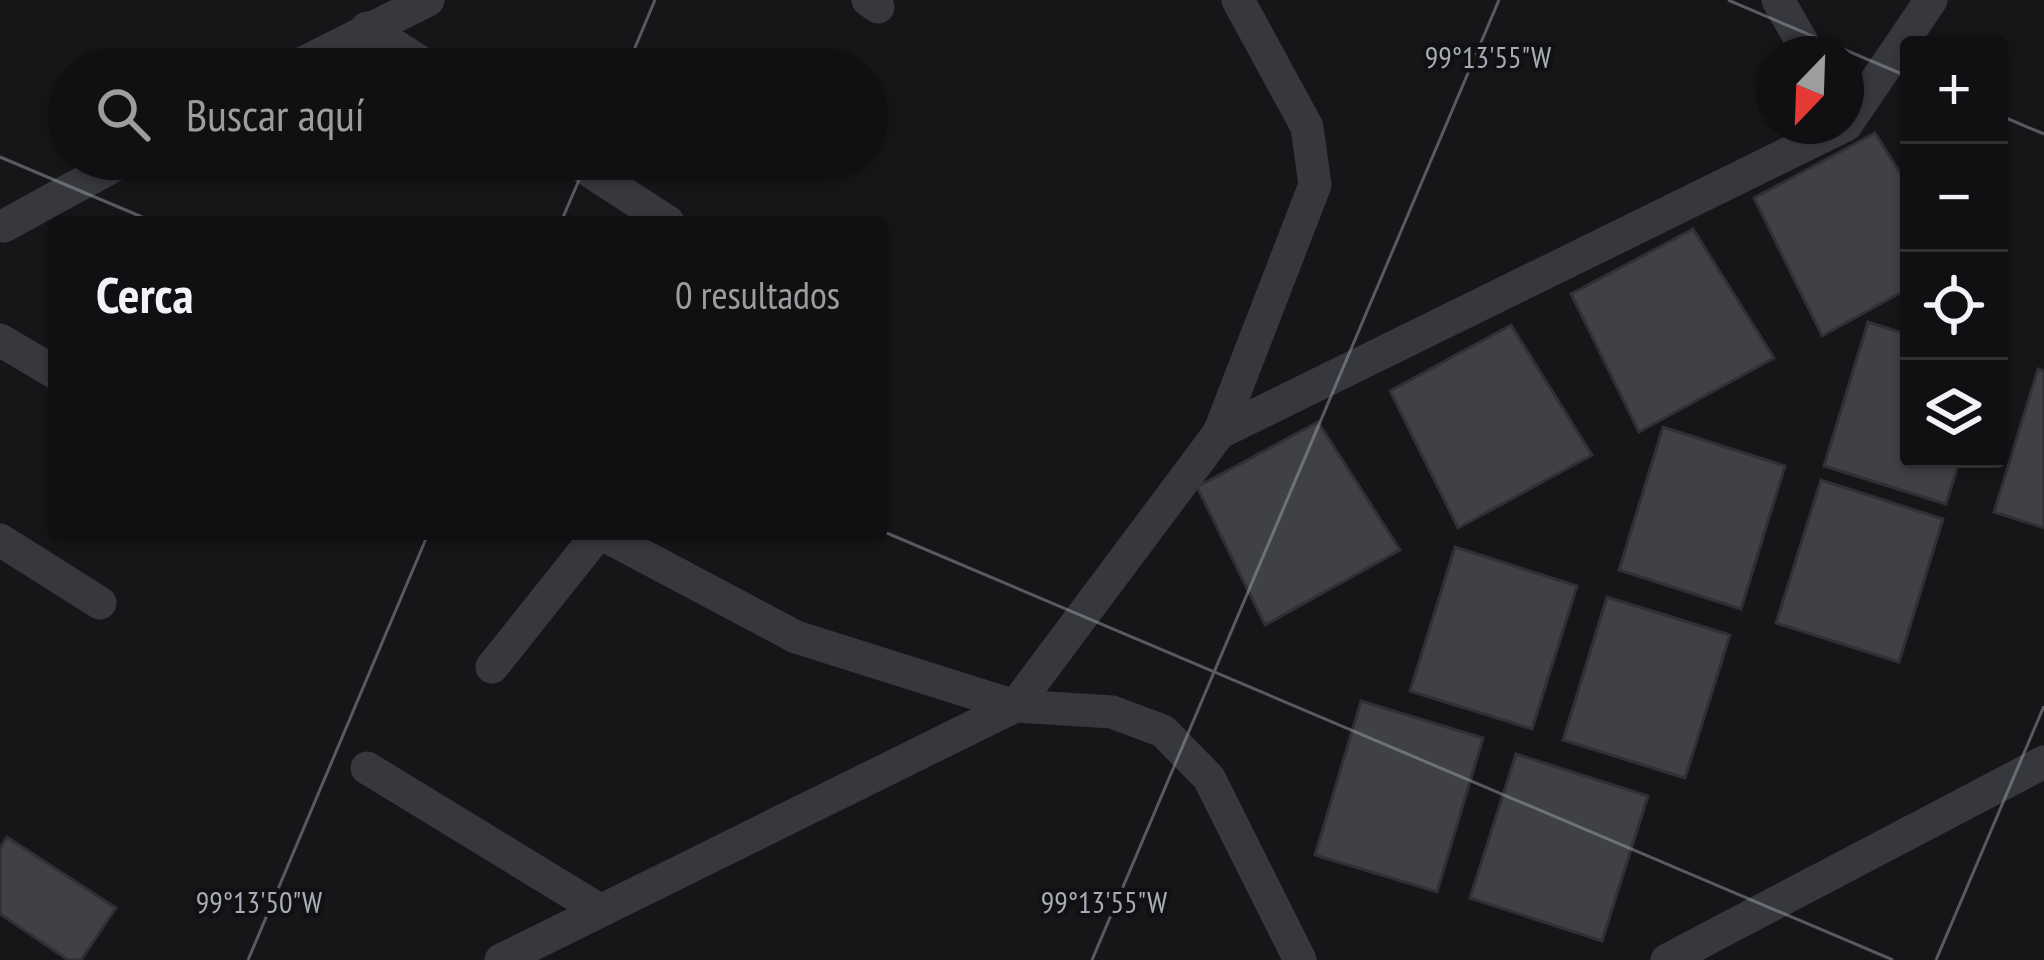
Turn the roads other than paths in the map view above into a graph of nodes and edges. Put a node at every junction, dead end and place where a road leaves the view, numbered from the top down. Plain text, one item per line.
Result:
1 (428, 0) edge
2 (1238, 0) edge
3 (1778, 0) edge
4 (1931, 0) edge
5 (367, 28) junction
6 (1799, 36) edge
7 (330, 48) edge
8 (398, 48) edge
9 (1864, 97) edge
10 (1804, 144) edge
11 (88, 180) edge
12 (603, 180) edge
13 (659, 216) edge
14 (1, 229) edge
15 (0, 340) edge
16 (48, 368) edge
17 (1219, 433) junction
18 (0, 540) edge
19 (595, 540) edge
20 (611, 540) edge
21 (100, 603) dead end
22 (492, 667) dead end
23 (1015, 706) junction
24 (2044, 762) edge
25 (367, 768) dead end
26 (598, 909) junction
27 (500, 960) edge
28 (1300, 960) edge
29 (1667, 960) edge

1 - 5 street
2 - 17 street
3 - 6 street
4 - 9 street
5 - 7 street
5 - 8 street
10 - 17 street
11 - 14 street
12 - 13 street
15 - 16 street
17 - 23 street
18 - 21 street
19 - 22 street
20 - 23 street
23 - 26 street
23 - 28 street
24 - 29 street
25 - 26 street
26 - 27 street

